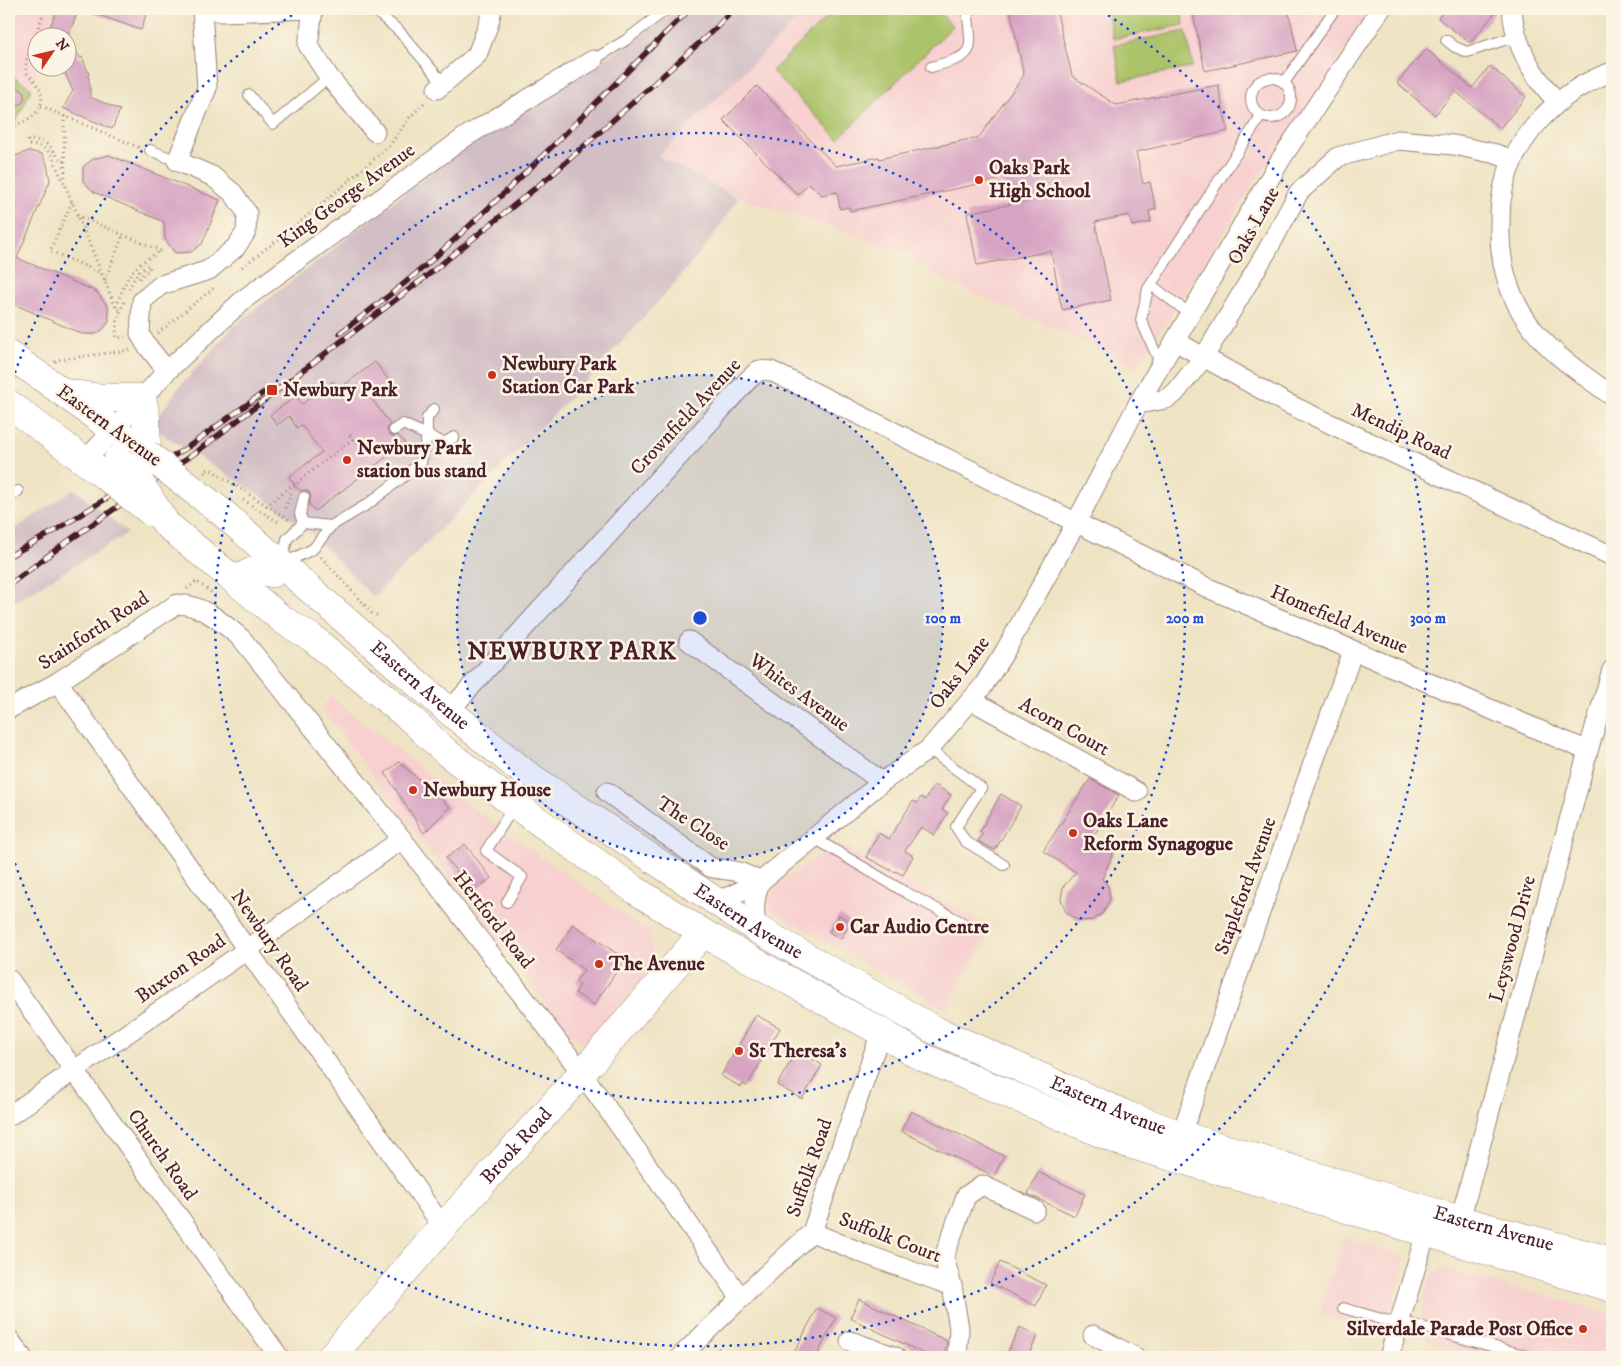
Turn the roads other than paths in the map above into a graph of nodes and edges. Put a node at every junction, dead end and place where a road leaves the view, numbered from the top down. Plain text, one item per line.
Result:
1 (202, 9) edge
2 (213, 9) edge
3 (313, 9) edge
4 (373, 9) edge
5 (492, 9) edge
6 (667, 9) edge
7 (967, 9) edge
8 (1335, 9) edge
9 (1381, 9) edge
10 (1512, 9) edge
11 (1517, 36) junction
12 (1446, 40) dead end
13 (593, 60) joint
14 (931, 67) dead end
15 (1612, 72) edge
16 (329, 77) junction
17 (1284, 83) junction
18 (440, 86) joint
19 (249, 95) dead end
20 (1558, 102) junction
21 (1261, 116) junction
22 (375, 132) dead end
23 (150, 150) road end
24 (1513, 160) junction
25 (177, 161) junction
26 (1151, 285) junction
27 (1190, 314) junction
28 (1175, 341) junction
29 (9, 355) edge
30 (1204, 357) junction
31 (1161, 365) junction
32 (167, 371) junction
33 (62, 392) junction
34 (1612, 396) edge
35 (142, 398) junction
36 (9, 404) edge
37 (1138, 404) junction
38 (434, 409) dead end
39 (114, 430) junction
40 (394, 430) dead end
41 (427, 436) junction
42 (454, 437) dead end
43 (147, 454) junction
44 (103, 465) junction
45 (18, 491) dead end
46 (304, 497) dead end
47 (9, 498) edge
48 (303, 523) junction
49 (1076, 523) junction
50 (331, 526) junction
51 (1612, 556) edge
52 (277, 569) junction
53 (234, 580) junction
54 (177, 604) joint
55 (312, 638) junction
56 (689, 640) dead end
57 (1353, 651) junction
58 (1612, 670) edge
59 (58, 682) junction
60 (971, 700) junction
61 (9, 709) edge
62 (449, 711) junction
63 (928, 749) junction
64 (1588, 751) junction
65 (882, 782) junction
66 (607, 792) dead end
67 (1136, 792) dead end
68 (515, 805) junction
69 (814, 838) junction
70 (402, 839) junction
71 (1004, 865) dead end
72 (760, 882) junction
73 (714, 900) junction
74 (507, 902) dead end
75 (963, 923) dead end
76 (757, 928) junction
77 (703, 933) junction
78 (248, 949) junction
79 (9, 979) edge
80 (881, 1032) junction
81 (75, 1070) junction
82 (582, 1073) junction
83 (9, 1116) edge
84 (1181, 1135) junction
85 (1035, 1210) dead end
86 (1460, 1220) junction
87 (443, 1227) junction
88 (812, 1232) junction
89 (1426, 1233) junction
90 (1612, 1261) edge
91 (952, 1286) junction
92 (1612, 1288) edge
93 (741, 1298) junction
94 (1344, 1308) dead end
95 (1399, 1323) junction
96 (1093, 1335) dead end
97 (9, 1339) edge
98 (850, 1341) dead end
99 (22, 1357) edge
100 (279, 1357) edge
101 (331, 1357) edge
102 (680, 1357) edge
103 (896, 1357) edge
104 (957, 1357) edge
105 (1135, 1357) edge
106 (1389, 1357) edge
107 (1532, 1357) edge

1 - 25 street
2 - 3 street
3 - 16 street
4 - 18 lane
5 - 18 street
6 - 13 lane, King George Avenue
7 - 14 lane
8 - 17 lane
9 - 27 street, Oaks Lane
10 - 11 street
11 - 12 lane
11 - 20 street
13 - 32 street, King George Avenue
15 - 20 street
16 - 19 lane
16 - 22 street
17 - 21 lane
17 - 21 lane
20 - 24 street
21 - 26 lane
23 - 25 lane
24 - 30 street, Oaks Lane
24 - 34 street
25 - 32 street
26 - 27 lane
26 - 31 lane
27 - 28 street, Oaks Lane
28 - 30 street, Mendip Road
28 - 31 street, Oaks Lane
29 - 33 main road, Eastern Avenue
30 - 37 street, Oaks Lane
30 - 51 street, Mendip Road
31 - 37 street, Oaks Lane
32 - 35 street, King George Avenue
33 - 35 main road
33 - 39 main road, Eastern Avenue
35 - 39 street, King George Avenue
35 - 43 main road
36 - 44 main road, Eastern Avenue
37 - 49 street, Oaks Lane
38 - 41 lane
39 - 43 main road, Eastern Avenue
39 - 44 main road
40 - 41 lane
41 - 42 lane
41 - 50 lane
43 - 52 main road, Eastern Avenue, bridge
44 - 53 main road, Eastern Avenue, bridge
45 - 47 lane
46 - 48 lane
48 - 50 lane
48 - 52 lane
49 - 57 street, Homefield Avenue
49 - 60 street, Oaks Lane
49 - 62 street, Crownfield Avenue
50 - 52 lane
52 - 53 main road
52 - 55 main road
52 - 62 main road, Eastern Avenue
53 - 55 main road, Eastern Avenue
54 - 59 street, Stainforth Road
54 - 70 street, Hertford Road
55 - 68 main road, Eastern Avenue
56 - 65 street, Whites Avenue
57 - 64 street, Homefield Avenue
57 - 84 street, Stapleford Avenue
58 - 64 street, Leyswood Drive
59 - 61 street, Stainforth Road
59 - 78 street, Newbury Road
60 - 63 street, Oaks Lane
60 - 67 street, Acorn Court
62 - 73 main road, Eastern Avenue
63 - 65 street, Oaks Lane
63 - 71 lane
64 - 86 street, Leyswood Drive
65 - 69 street, Oaks Lane
66 - 72 street, The Close
68 - 74 lane
68 - 77 main road, Eastern Avenue
69 - 72 street, Oaks Lane
69 - 75 lane
70 - 78 street, Buxton Road
70 - 82 street, Hertford Road
72 - 73 street, Oaks Lane
72 - 76 street
73 - 76 main road, Eastern Avenue
76 - 84 main road, Eastern Avenue
77 - 80 main road, Eastern Avenue
77 - 82 main road, Brook Road
78 - 81 street, Buxton Road
78 - 87 street, Newbury Road
79 - 81 street, Church Road
80 - 88 street, Suffolk Road
80 - 89 main road, Eastern Avenue
81 - 83 street, Buxton Road
81 - 100 street, Church Road
82 - 87 main road, Brook Road
82 - 93 street, Hertford Road
84 - 86 main road, Eastern Avenue
85 - 91 street, Suffolk Court
86 - 90 main road, Eastern Avenue
87 - 101 main road, Brook Road
88 - 91 street, Suffolk Court
88 - 93 street, Suffolk Road
89 - 92 main road, Eastern Avenue
89 - 95 street
91 - 104 street, Suffolk Court
93 - 102 street, Suffolk Road
94 - 95 lane
95 - 106 street
95 - 107 lane
96 - 105 street
97 - 99 street
98 - 103 street

